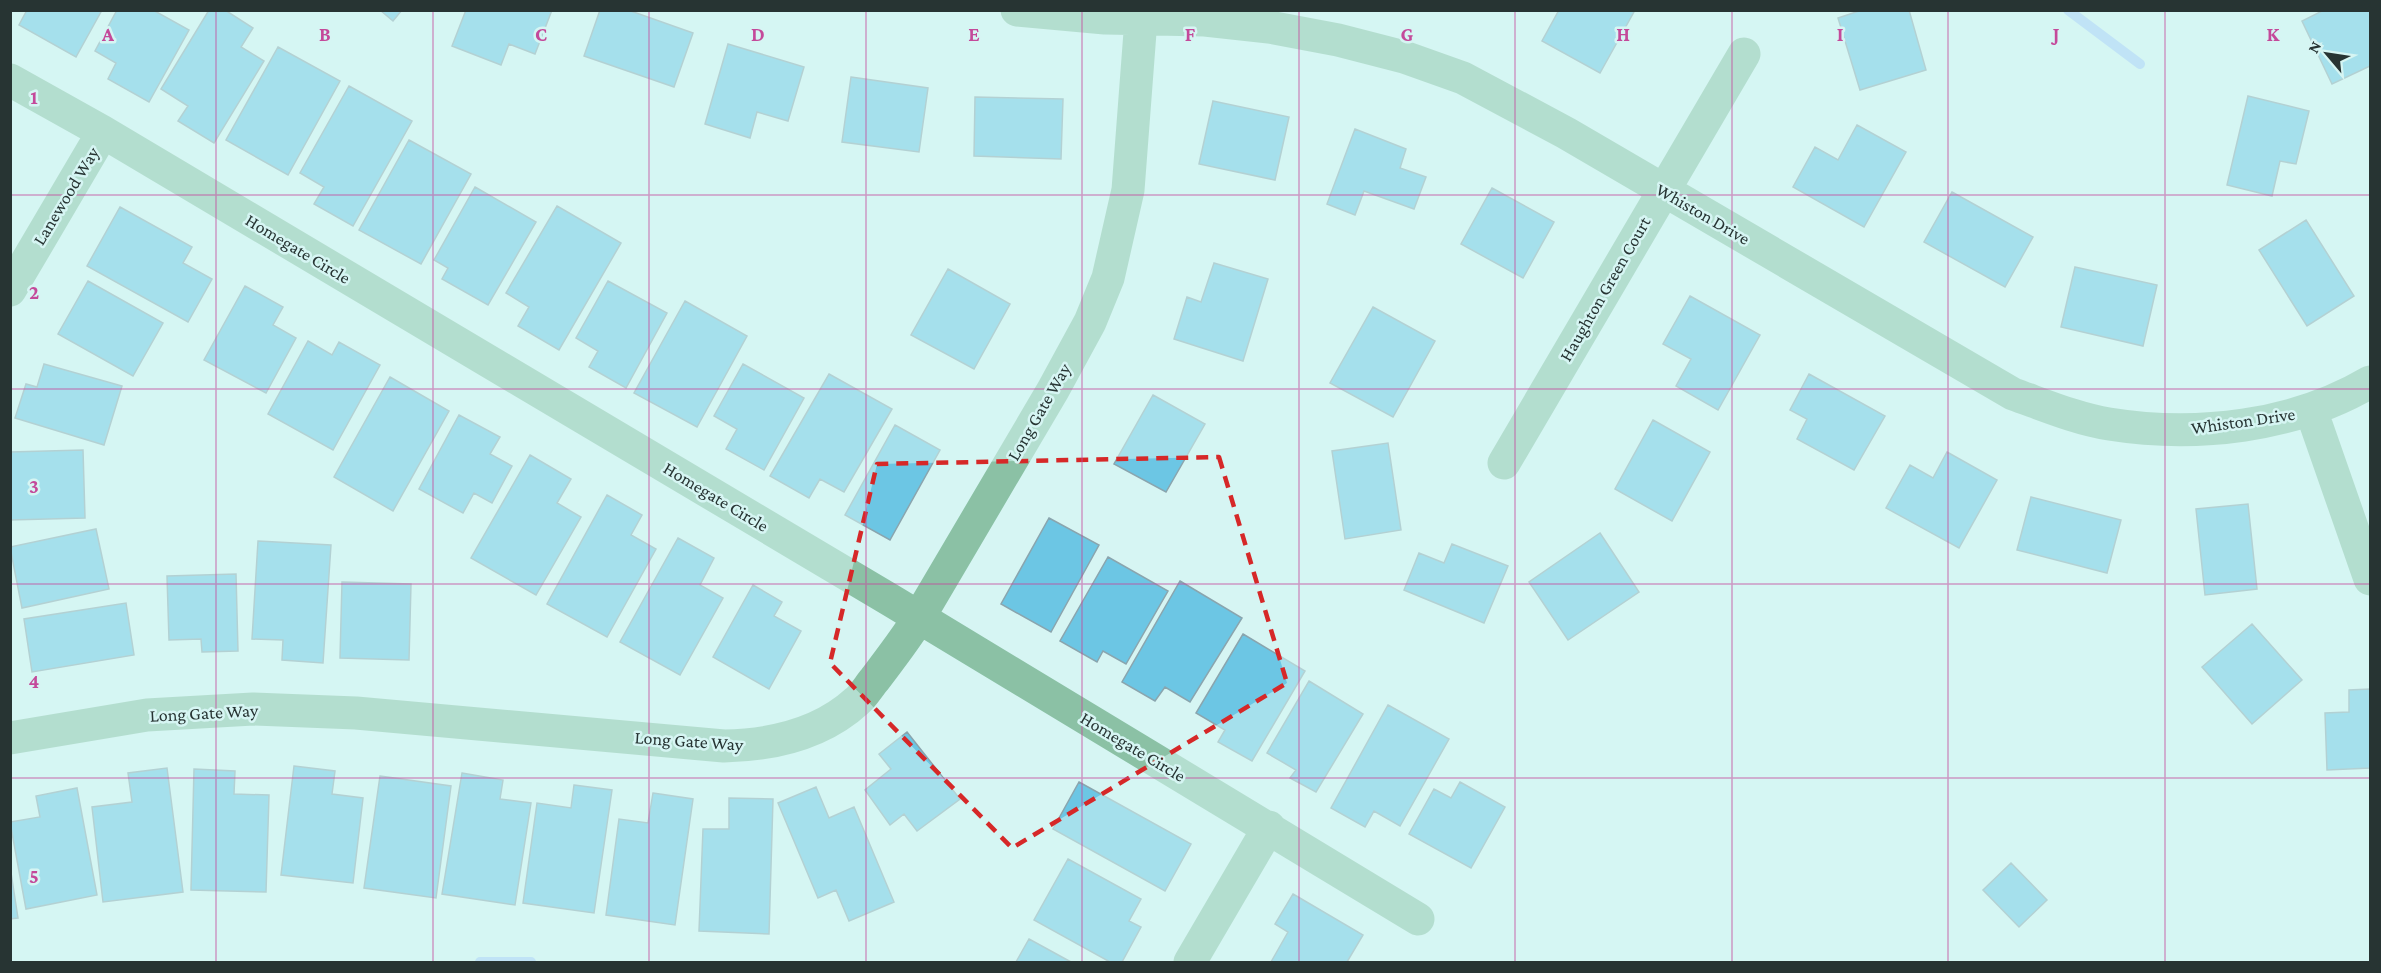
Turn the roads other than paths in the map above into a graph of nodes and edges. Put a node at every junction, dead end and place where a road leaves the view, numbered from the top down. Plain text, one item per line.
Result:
1 (1017, 10) edge
2 (1141, 20) junction
3 (1744, 54) dead end
4 (10, 80) edge
5 (103, 132) junction
6 (1663, 190) junction
7 (10, 290) edge
8 (2370, 382) edge
9 (2311, 410) junction
10 (1504, 463) dead end
11 (2370, 579) edge
12 (918, 619) junction
13 (10, 738) edge
14 (1269, 827) junction
15 (1418, 919) dead end
16 (1190, 963) edge

1 - 2 street, Whiston Drive
2 - 6 street, Whiston Drive
2 - 12 street, Long Gate Way
3 - 6 street, Haughton Green Court
4 - 5 street, Homegate Circle
5 - 7 street, Lanewood Way
5 - 12 street, Homegate Circle
6 - 9 street, Whiston Drive
6 - 10 street, Haughton Green Court
8 - 9 street, Whiston Drive
9 - 11 street
12 - 13 street, Long Gate Way
12 - 14 street, Homegate Circle
14 - 15 street, Homegate Circle
14 - 16 street

